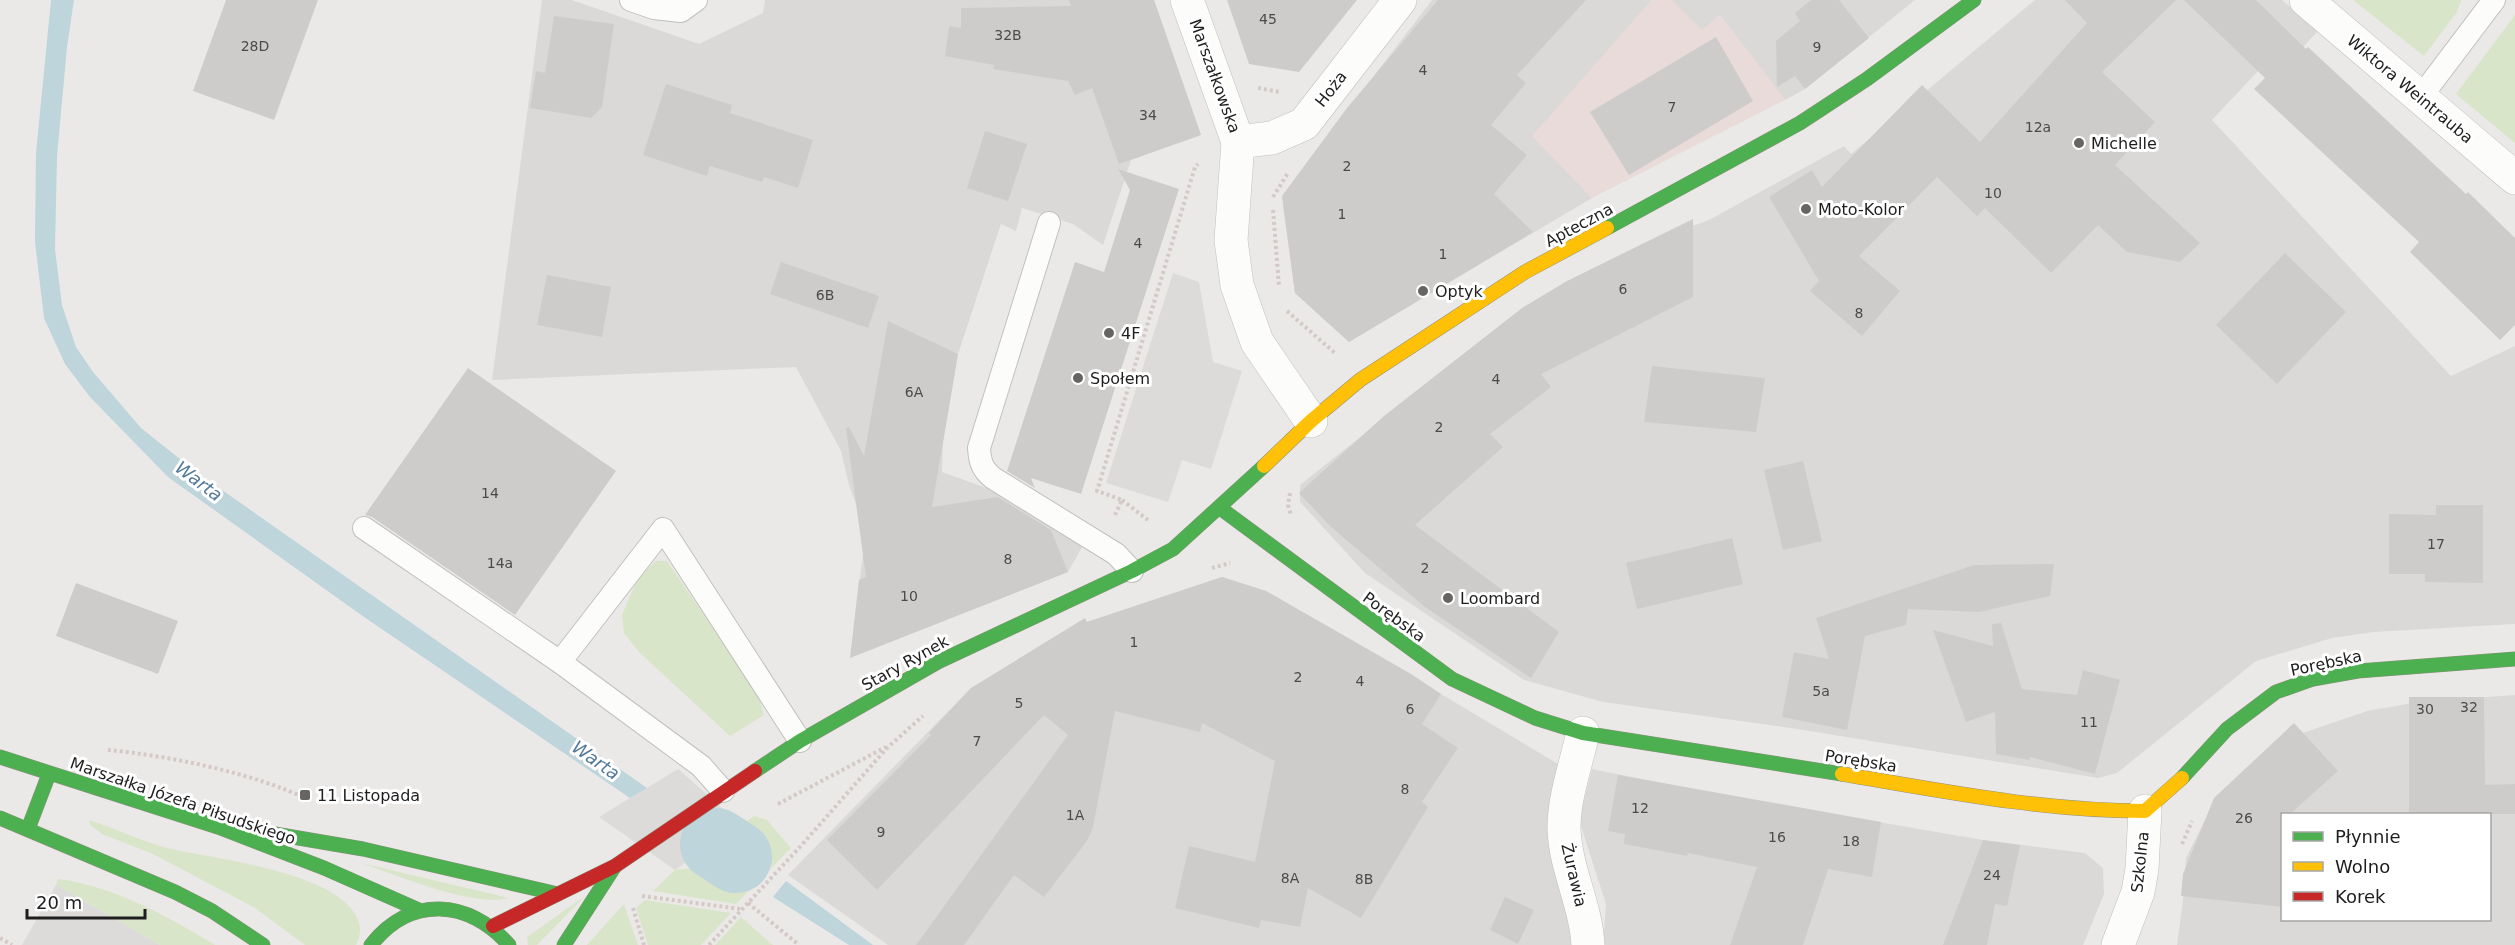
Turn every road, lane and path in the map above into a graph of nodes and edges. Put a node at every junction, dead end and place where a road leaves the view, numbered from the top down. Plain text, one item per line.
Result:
1 (631, 0) edge
2 (696, 0) edge
3 (1187, 0) edge
4 (1400, 0) edge
5 (1974, 0) edge
6 (2306, 0) edge
7 (2494, 0) edge
8 (2420, 98) junction
9 (1238, 142) junction
10 (1204, 159) dead end
11 (1293, 165) dead end
12 (2515, 178) edge
13 (1049, 223) dead end
14 (1280, 295) dead end
15 (1281, 306) dead end
16 (1341, 358) dead end
17 (1311, 421) junction
18 (1291, 488) dead end
19 (1122, 500) junction
20 (1220, 508) junction
21 (1293, 520) dead end
22 (1154, 524) dead end
23 (364, 528) dead end
24 (1100, 544) junction
25 (1132, 571) junction
26 (2515, 659) edge
27 (560, 662) junction
28 (927, 713) dead end
29 (1583, 733) junction
30 (800, 741) junction
31 (892, 744) junction
32 (97, 750) dead end
33 (0, 757) edge
34 (49, 774) junction
35 (718, 795) junction
36 (317, 804) dead end
37 (774, 806) dead end
38 (2145, 811) junction
39 (0, 818) edge
40 (218, 827) junction
41 (28, 829) junction
42 (615, 866) junction
43 (558, 894) junction
44 (638, 896) dead end
45 (632, 897) dead end
46 (748, 903) junction
47 (742, 909) junction
48 (419, 910) junction
49 (493, 926) junction
50 (0, 938) edge
51 (12, 945) edge
52 (263, 945) edge
53 (371, 945) edge
54 (509, 945) edge
55 (564, 945) edge
56 (644, 945) edge
57 (709, 945) edge
58 (799, 945) edge
59 (1588, 945) edge
60 (2118, 945) edge

1 - 2 lane
3 - 9 street, Marszałkowska
4 - 9 street, Hoża
5 - 17 street, Apteczna
6 - 8 street, Wiktora Weintrauba
7 - 8 lane
8 - 12 street, Wiktora Weintrauba
9 - 17 street, Marszałkowska
10 - 19 path
11 - 14 path
13 - 24 lane
15 - 16 path
17 - 20 street, Apteczna
18 - 21 path
19 - 22 path
19 - 24 path
20 - 25 street, Stary Rynek
20 - 29 street, Porębska
23 - 27 lane
24 - 25 lane
25 - 30 street, Stary Rynek
26 - 38 street, Porębska
27 - 30 lane
27 - 35 lane
28 - 31 path
29 - 38 street, Porębska
29 - 59 street, Żurawia
30 - 35 street, Stary Rynek
31 - 37 path
31 - 46 path
32 - 36 path
33 - 34 street, Marszałka Józefa Piłsudskiego
34 - 40 street, Marszałka Józefa Piłsudskiego
34 - 41 street
35 - 42 street, Stary Rynek
38 - 60 street, Szkolna
39 - 41 street
40 - 43 street
40 - 48 street, Marszałka Józefa Piłsudskiego
41 - 52 street
42 - 43 street, Stary Rynek
42 - 55 street, Stary Rynek
43 - 49 street, Stary Rynek
44 - 47 path
45 - 56 path
46 - 47 path
46 - 58 path
47 - 57 path
48 - 49 street
48 - 53 street
49 - 54 street
50 - 51 path

